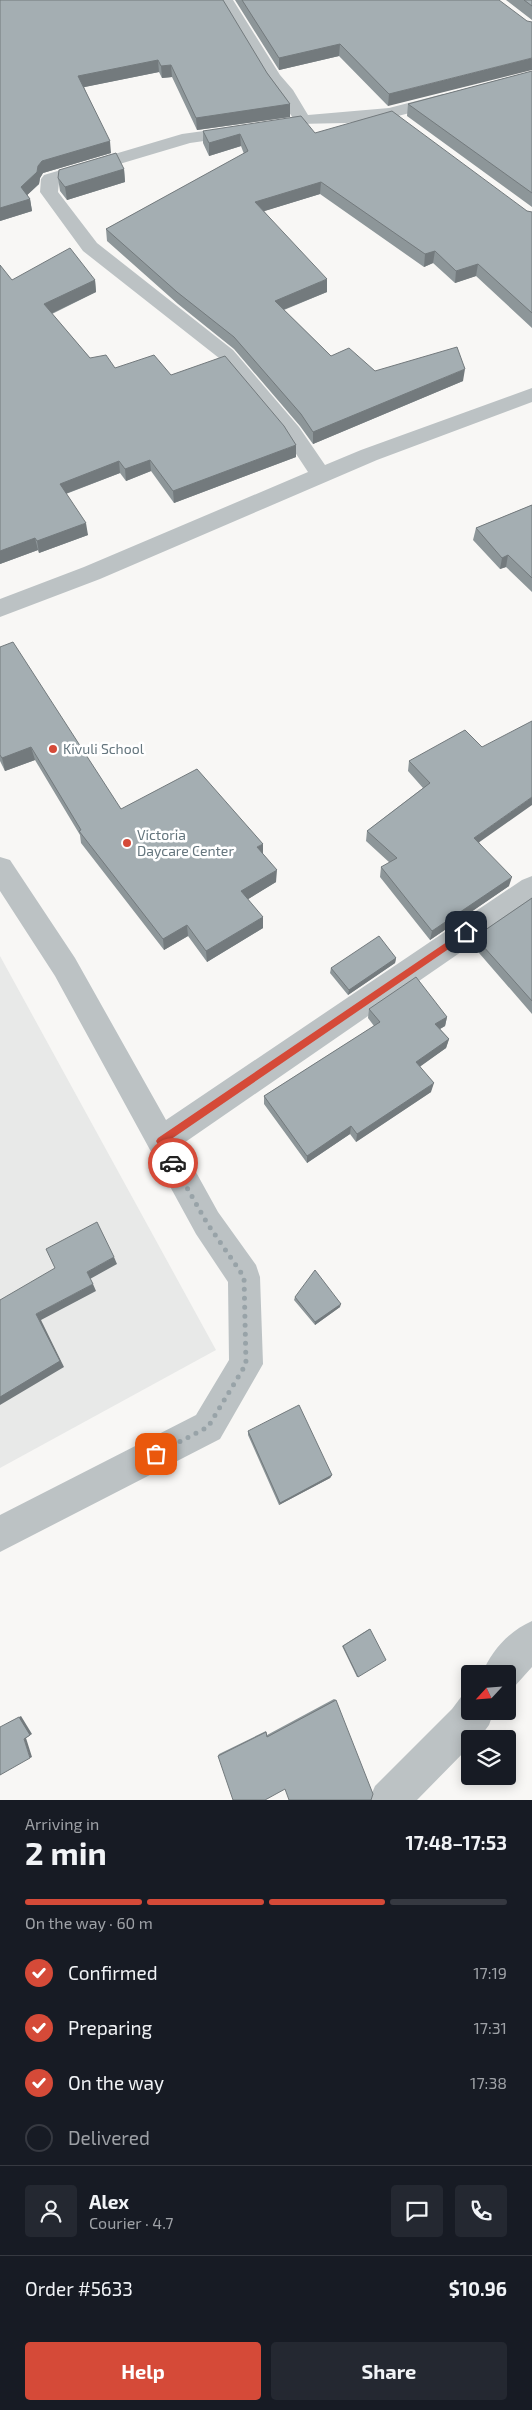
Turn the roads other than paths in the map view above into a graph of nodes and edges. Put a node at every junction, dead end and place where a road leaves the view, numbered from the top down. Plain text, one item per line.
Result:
1 (225, 0) edge
2 (463, 94) edge
3 (390, 113) junction
4 (303, 120) junction
5 (409, 125) edge
6 (283, 126) edge
7 (254, 129) edge
8 (532, 395) edge
9 (321, 475) junction
10 (0, 608) edge
11 (0, 868) edge
12 (532, 888) edge
13 (161, 1141) junction
14 (0, 1534) edge
15 (532, 1640) edge
16 (509, 1665) edge
17 (468, 1720) edge
18 (389, 1800) edge

1 - 4 street
2 - 3 street
3 - 4 street
3 - 5 street
4 - 6 street
7 - 9 street
8 - 9 street
9 - 10 street
11 - 13 street
12 - 13 street
13 - 14 street
15 - 16 street
17 - 18 street

